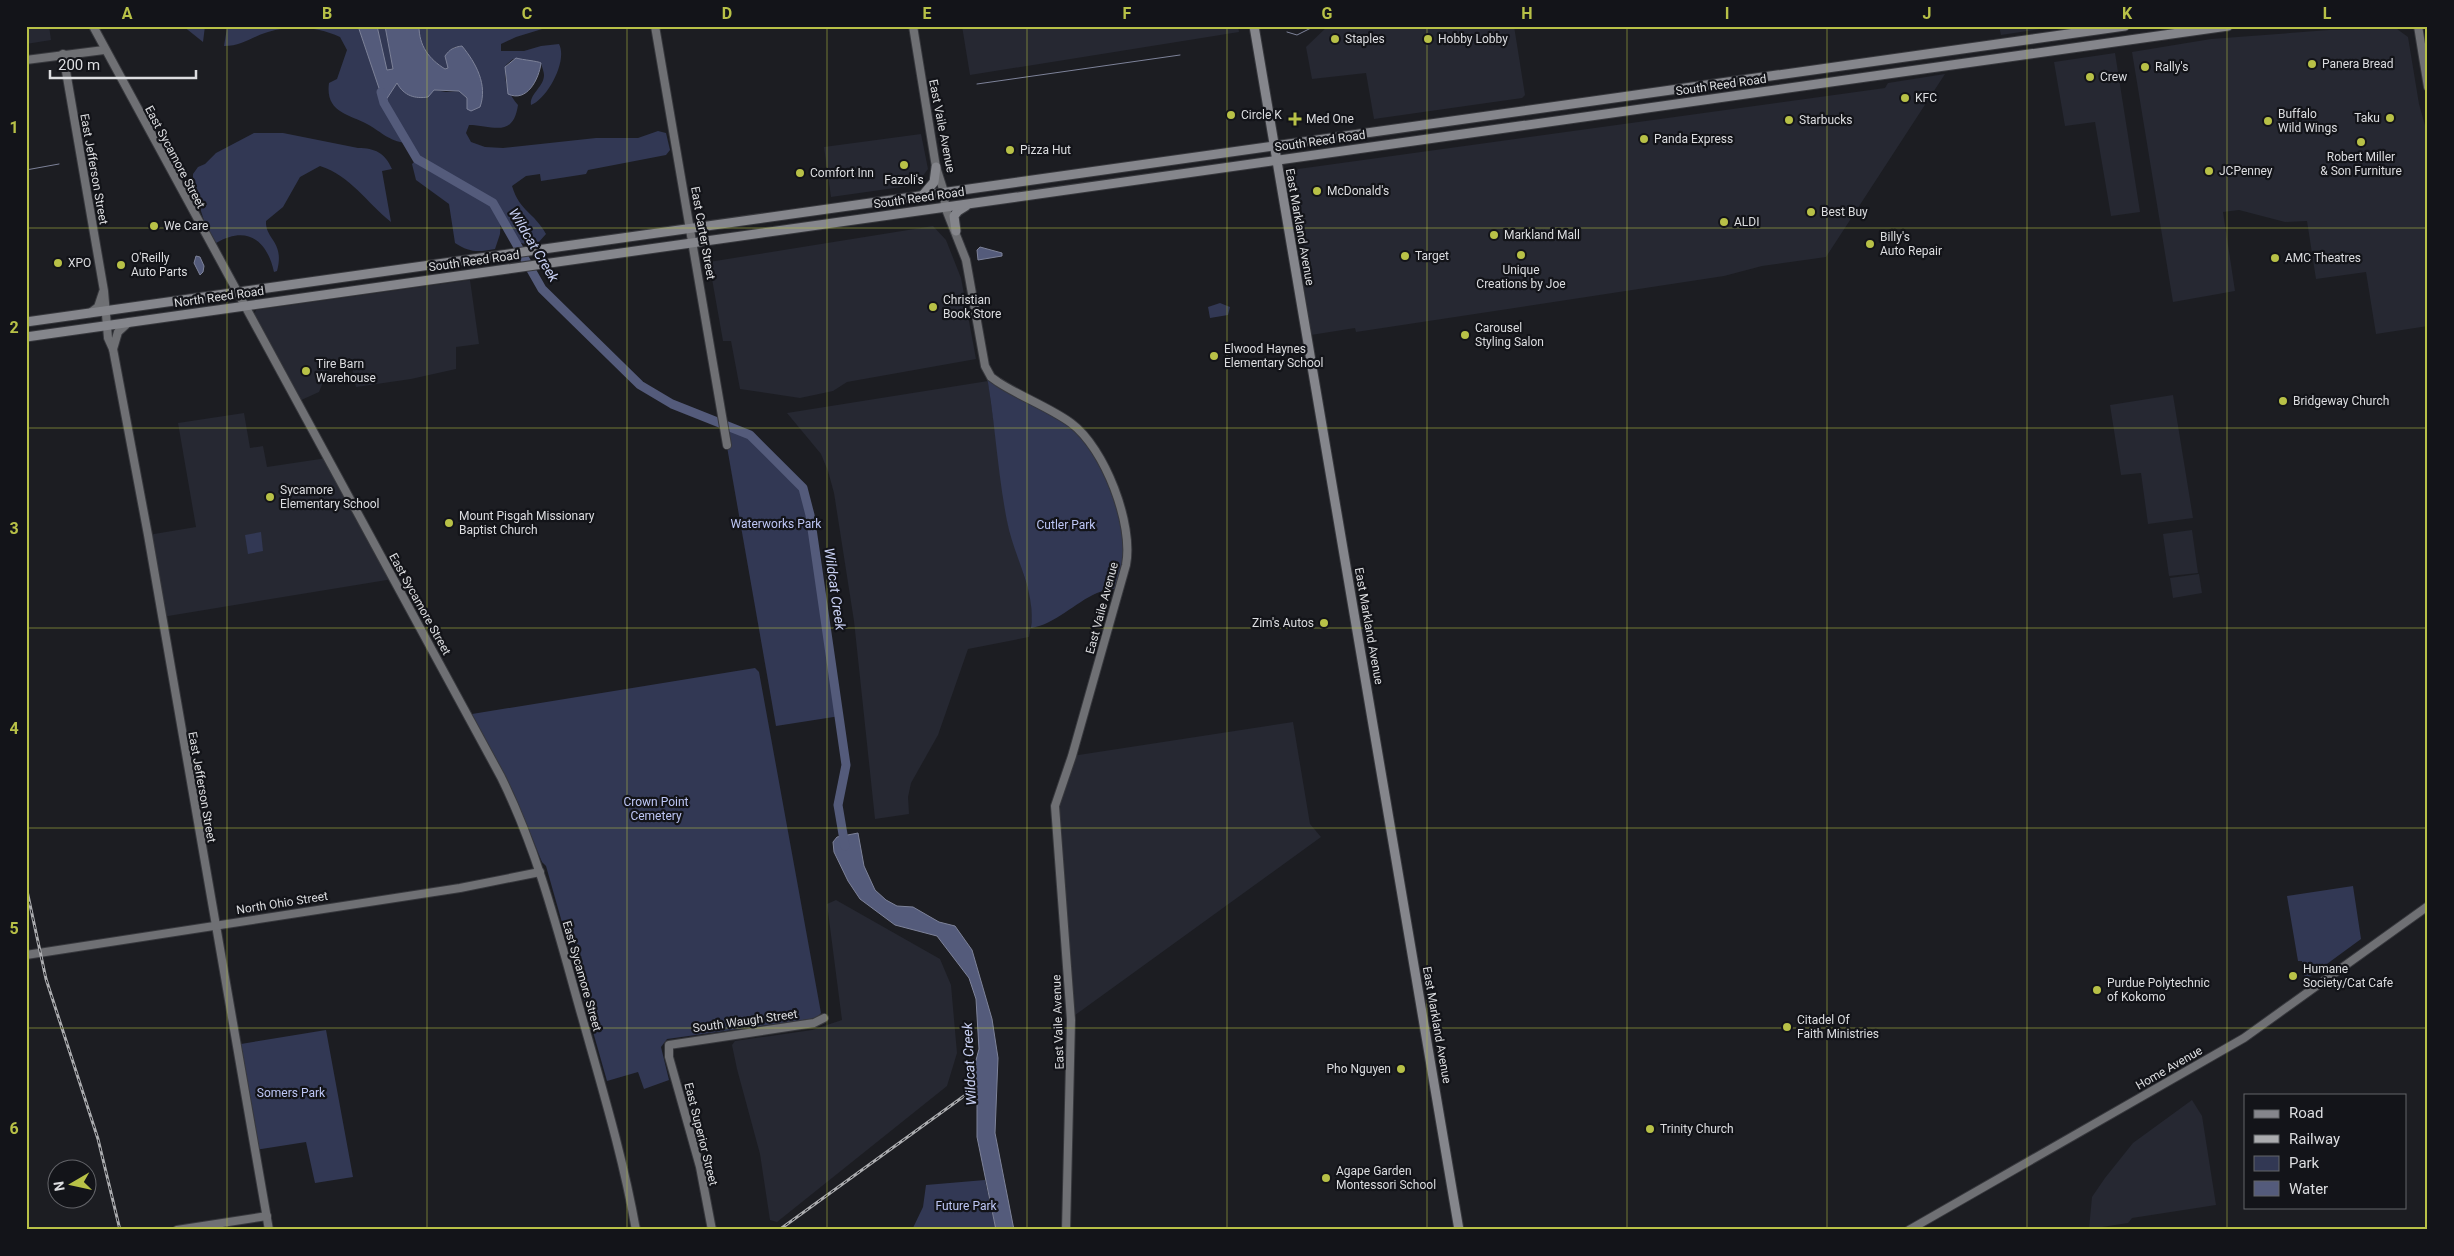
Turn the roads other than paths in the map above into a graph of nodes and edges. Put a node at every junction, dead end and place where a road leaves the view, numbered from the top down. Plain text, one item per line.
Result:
1 (93, 26) edge
2 (654, 26) edge
3 (913, 26) edge
4 (1254, 26) edge
5 (2124, 26) edge
6 (2228, 26) edge
7 (2418, 26) edge
8 (104, 50) junction
9 (63, 54) junction
10 (26, 60) edge
11 (2428, 87) edge
12 (1273, 146) junction
13 (1276, 160) junction
14 (936, 167) junction
15 (944, 192) junction
16 (923, 195) junction
17 (974, 203) junction
18 (945, 207) junction
19 (691, 228) junction
20 (956, 231) junction
21 (693, 243) junction
22 (416, 268) joint
23 (416, 282) joint
24 (103, 288) junction
25 (236, 293) junction
26 (243, 306) junction
27 (107, 311) junction
28 (89, 314) junction
29 (26, 322) edge
30 (129, 322) junction
31 (106, 326) junction
32 (26, 337) edge
33 (113, 349) junction
34 (727, 445) dead end
35 (540, 872) junction
36 (2428, 906) edge
37 (216, 925) junction
38 (26, 954) edge
39 (824, 1018) dead end
40 (669, 1046) joint
41 (266, 1216) junction
42 (177, 1230) edge
43 (269, 1230) edge
44 (636, 1230) edge
45 (712, 1230) edge
46 (1066, 1230) edge
47 (1459, 1230) edge
48 (1909, 1230) edge

1 - 8 street, East Sycamore Street
2 - 19 street, East Carter Street
3 - 14 street, East Vaile Avenue
4 - 12 main road, East Markland Avenue
5 - 12 main road, South Reed Road
6 - 13 main road, South Reed Road
7 - 11 street
8 - 9 street
8 - 25 street, East Sycamore Street
9 - 10 street
9 - 24 street, East Jefferson Street
12 - 13 main road, East Markland Avenue
12 - 15 main road, South Reed Road
13 - 17 main road, South Reed Road
13 - 47 main road, East Markland Avenue
14 - 15 street, East Vaile Avenue
14 - 16 main road
15 - 16 main road, South Reed Road
15 - 18 street, East Vaile Avenue
16 - 19 main road, South Reed Road
17 - 18 main road, South Reed Road
17 - 20 main road
18 - 20 street, East Vaile Avenue
18 - 21 main road, South Reed Road
19 - 21 street, East Carter Street
19 - 22 main road, South Reed Road
20 - 46 street, East Vaile Avenue
21 - 23 main road, South Reed Road
21 - 34 street, East Carter Street
22 - 25 main road, North Reed Road
23 - 26 main road, North Reed Road
24 - 27 street, East Jefferson Street
24 - 28 street
25 - 26 street, East Sycamore Street
25 - 27 main road, North Reed Road
26 - 30 main road, North Reed Road
26 - 35 street, East Sycamore Street
27 - 28 main road, North Reed Road
27 - 31 street, East Jefferson Street
28 - 29 main road, North Reed Road
30 - 31 main road, North Reed Road
30 - 33 street
31 - 32 main road, North Reed Road
31 - 33 street, East Jefferson Street
33 - 37 street, East Jefferson Street
35 - 37 street, North Ohio Street
35 - 44 street, East Sycamore Street
36 - 48 street, Home Avenue
37 - 38 street, North Ohio Street
37 - 41 street, East Jefferson Street
39 - 40 street, South Waugh Street
40 - 45 street, East Superior Street
41 - 42 street
41 - 43 street, East Jefferson Street

